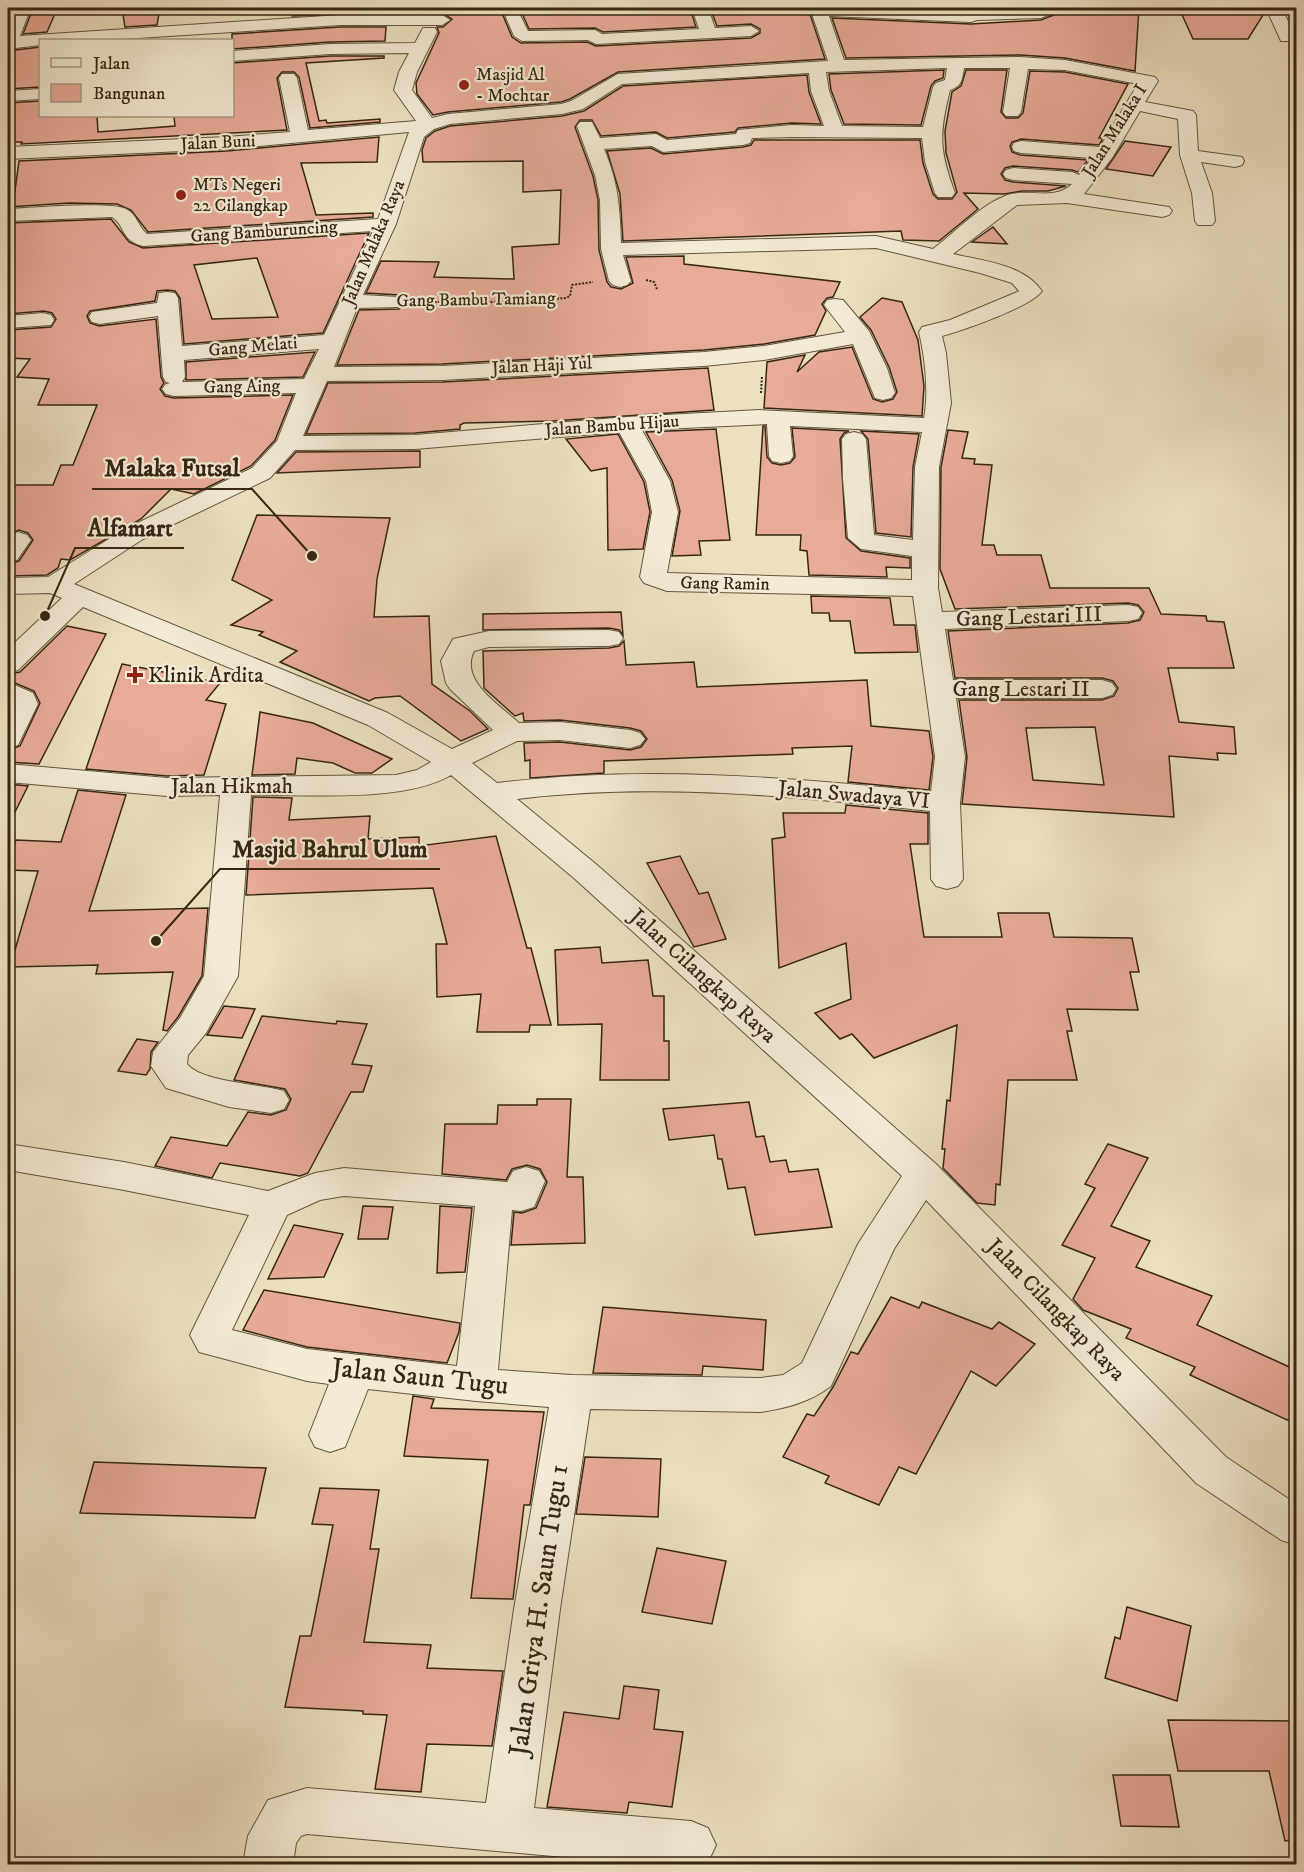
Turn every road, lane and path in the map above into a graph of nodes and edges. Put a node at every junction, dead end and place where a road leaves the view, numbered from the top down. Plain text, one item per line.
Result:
1 (27, 8) edge
2 (512, 8) edge
3 (700, 8) edge
4 (1052, 8) edge
5 (818, 9) edge
6 (219, 11) dead end
7 (972, 13) edge
8 (445, 14) edge
9 (589, 17) dead end
10 (228, 28) junction
11 (751, 31) dead end
12 (709, 33) junction
13 (595, 37) junction
14 (67, 39) edge
15 (231, 39) edge
16 (39, 41) edge
17 (8, 43) edge
18 (421, 48) junction
19 (963, 52) junction
20 (235, 56) edge
21 (1020, 62) junction
22 (826, 66) junction
23 (607, 68) junction
24 (288, 78) dead end
25 (39, 94) edge
26 (8, 96) edge
27 (577, 105) junction
28 (1134, 105) junction
29 (1012, 112) dead end
30 (428, 124) junction
31 (835, 132) junction
32 (930, 133) junction
33 (300, 137) junction
34 (595, 144) junction
35 (1021, 147) dead end
36 (8, 153) edge
37 (1104, 153) junction
38 (1189, 155) junction
39 (1235, 161) dead end
40 (1013, 174) dead end
41 (1086, 180) junction
42 (945, 193) dead end
43 (1067, 197) junction
44 (1162, 212) dead end
45 (8, 215) edge
46 (1205, 221) dead end
47 (386, 224) junction
48 (611, 249) junction
49 (939, 255) junction
50 (620, 281) junction
51 (657, 289) dead end
52 (349, 302) junction
53 (391, 302) joint
54 (835, 305) dead end
55 (100, 317) dead end
56 (43, 320) dead end
57 (8, 322) edge
58 (861, 336) junction
59 (333, 341) junction
60 (764, 353) junction
61 (173, 354) junction
62 (315, 380) junction
63 (883, 393) dead end
64 (768, 419) junction
65 (627, 424) junction
66 (935, 426) junction
67 (854, 439) dead end
68 (288, 443) junction
69 (781, 456) dead end
70 (924, 549) junction
71 (8, 586) edge
72 (925, 588) junction
73 (66, 591) junction
74 (1128, 613) dead end
75 (929, 621) junction
76 (609, 638) dead end
77 (8, 664) edge
78 (939, 689) junction
79 (1102, 689) dead end
80 (8, 691) edge
81 (512, 732) junction
82 (8, 739) edge
83 (630, 739) dead end
84 (453, 762) junction
85 (8, 773) edge
86 (236, 787) junction
87 (491, 793) junction
88 (945, 803) junction
89 (947, 879) dead end
90 (271, 1100) dead end
91 (8, 1157) edge
92 (923, 1174) junction
93 (272, 1206) junction
94 (354, 1371) junction
95 (476, 1384) junction
96 (572, 1392) junction
97 (330, 1435) dead end
98 (1296, 1527) edge
99 (507, 1829) junction
100 (691, 1845) dead end
101 (268, 1864) edge

1 - 17 street
2 - 13 street
3 - 12 street
4 - 7 street
5 - 7 street
5 - 22 street
6 - 10 street
7 - 19 street
8 - 10 street
8 - 18 street
9 - 13 street
10 - 14 street
10 - 15 street
11 - 12 street
12 - 13 street
13 - 23 street
16 - 17 street
18 - 20 street
18 - 30 street
19 - 21 street, Jalan Malaka I
19 - 22 street, Jalan Malaka I
19 - 32 street
21 - 28 street, Jalan Malaka I
21 - 29 street
22 - 23 street
22 - 31 street
23 - 27 street
24 - 33 street
25 - 26 street
27 - 30 street
27 - 34 street
28 - 37 street, Jalan Malaka I
28 - 38 street
30 - 33 street, Jalan Buni
30 - 47 street, Jalan Malaka Raya
31 - 32 street
31 - 34 street
32 - 42 street
33 - 36 street, Jalan Buni
34 - 48 street
35 - 37 street
37 - 41 street, Jalan Malaka I
38 - 39 street
38 - 46 street
40 - 41 street
41 - 43 street, Jalan Malaka I
43 - 44 street
43 - 49 street, Jalan Malaka I
45 - 47 street, Gang Bamburuncing
47 - 52 street, Jalan Malaka Raya
48 - 49 street
48 - 50 street
49 - 66 street, Jalan Swadaya VI
50 - 51 path, Gang Bambu Tamiang
50 - 53 path, Gang Bambu Tamiang
52 - 53 street, Gang Bambu Tamiang
52 - 59 street, Jalan Malaka Raya
54 - 58 street
55 - 61 street
56 - 57 street
58 - 60 street, Jalan Haji Yul
58 - 63 street
59 - 61 street, Gang Melati
59 - 62 street, Jalan Malaka Raya
60 - 62 street, Jalan Haji Yul
60 - 64 path
61 - 62 street, Gang Aing
62 - 68 street, Jalan Malaka Raya
64 - 65 street, Jalan Bambu Hijau
64 - 66 street, Jalan Bambu Hijau
64 - 69 street
65 - 68 street, Jalan Bambu Hijau
65 - 72 street, Gang Ramin
66 - 70 street, Jalan Swadaya VI
67 - 70 street
68 - 73 street, Jalan Malaka Raya
70 - 72 street, Jalan Swadaya VI
71 - 73 street, Jalan Cilangkap Raya
72 - 75 street, Jalan Swadaya VI
73 - 77 street, Jalan Malaka Raya
73 - 84 street, Jalan Cilangkap Raya
74 - 75 street, Gang Lestari III
75 - 78 street, Jalan Swadaya VI
76 - 81 street
78 - 79 street, Gang Lestari II
78 - 88 street, Jalan Swadaya VI
80 - 82 street
81 - 83 street
81 - 84 street, Jalan Hikmah
84 - 86 street, Jalan Hikmah
84 - 87 street, Jalan Cilangkap Raya
85 - 86 street, Jalan Hikmah
86 - 90 street
87 - 88 street, Jalan Swadaya VI
87 - 92 street, Jalan Cilangkap Raya
88 - 89 street
91 - 93 street
92 - 96 street, Jalan Saun Tugu
92 - 98 street, Jalan Cilangkap Raya
93 - 94 street, Jalan Saun Tugu
93 - 95 street
94 - 95 street, Jalan Saun Tugu
94 - 97 street
95 - 96 street, Jalan Saun Tugu
96 - 99 street, Jalan Griya H. Saun Tugu 1
99 - 100 street
99 - 101 street

